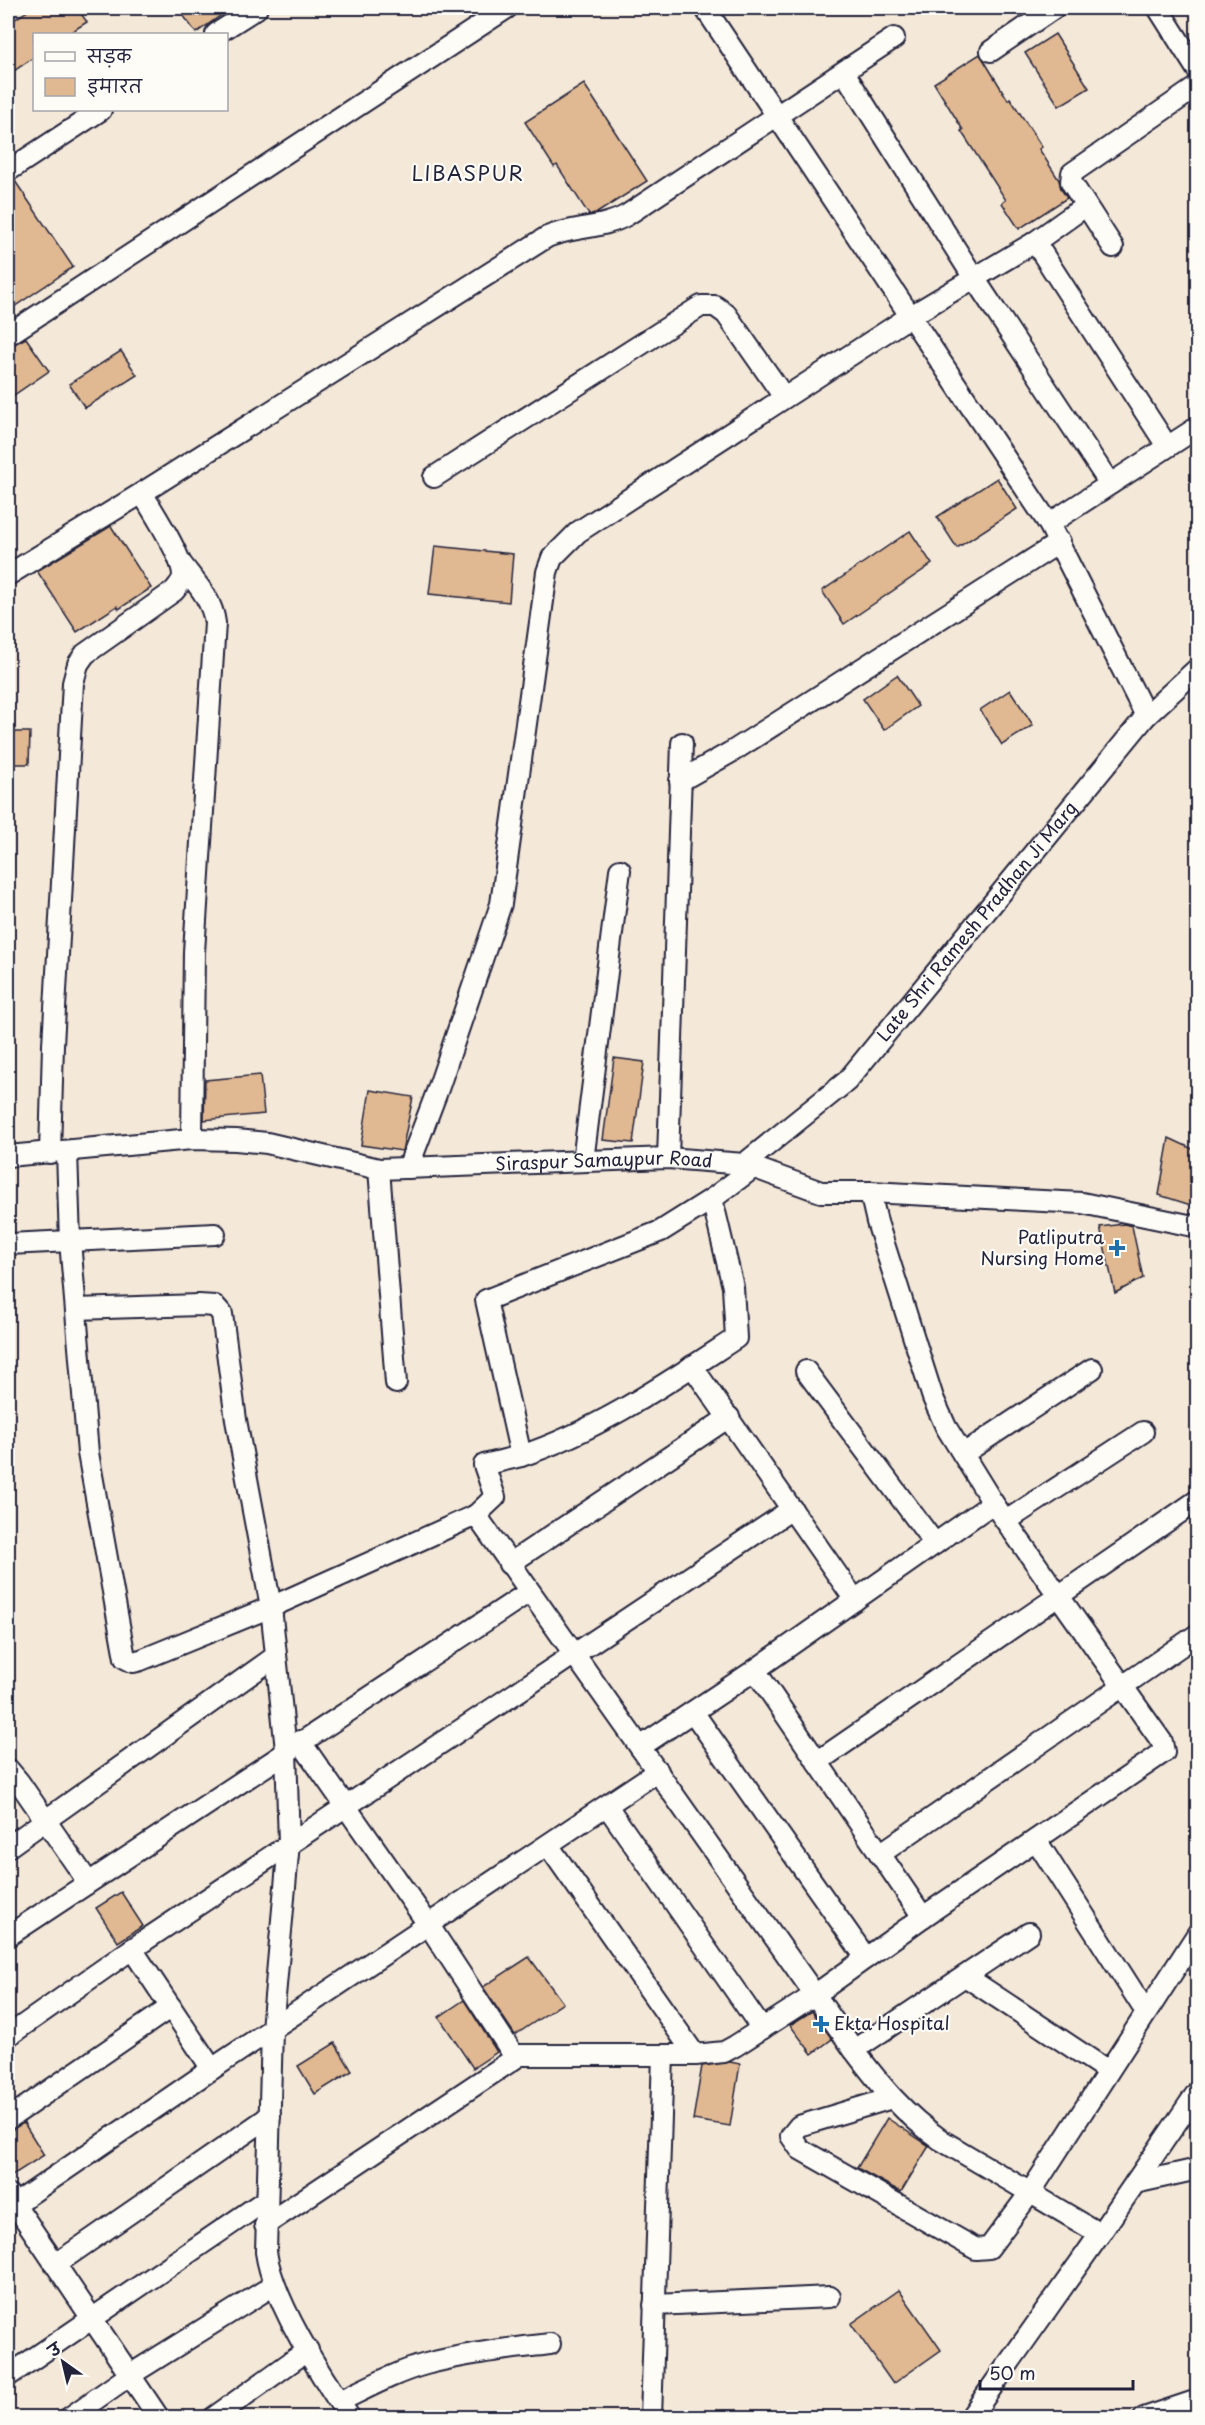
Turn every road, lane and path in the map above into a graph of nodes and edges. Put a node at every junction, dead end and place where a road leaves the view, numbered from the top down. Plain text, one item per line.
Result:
1 (257, 8) edge
2 (507, 8) edge
3 (705, 8) edge
4 (1054, 8) edge
5 (1158, 8) edge
6 (218, 33) edge
7 (894, 38) dead end
8 (991, 51) dead end
9 (1197, 70) edge
10 (844, 72) junction
11 (1197, 86) edge
12 (99, 111) edge
13 (777, 117) junction
14 (8, 171) edge
15 (1077, 212) dead end
16 (1035, 242) junction
17 (1113, 247) dead end
18 (974, 278) junction
19 (909, 317) junction
20 (8, 335) edge
21 (784, 397) junction
22 (1197, 427) edge
23 (1167, 446) junction
24 (434, 477) dead end
25 (1110, 484) junction
26 (142, 493) junction
27 (1049, 524) junction
28 (1060, 542) junction
29 (180, 562) junction
30 (8, 575) edge
31 (1197, 668) edge
32 (1146, 716) junction
33 (682, 743) dead end
34 (680, 781) junction
35 (620, 870) dead end
36 (192, 1139) junction
37 (58, 1152) junction
38 (8, 1156) edge
39 (668, 1158) junction
40 (583, 1161) junction
41 (748, 1166) junction
42 (408, 1168) junction
43 (379, 1169) junction
44 (870, 1192) junction
45 (712, 1199) junction
46 (1197, 1227) edge
47 (215, 1234) dead end
48 (70, 1242) junction
49 (8, 1244) edge
50 (76, 1309) junction
51 (692, 1366) junction
52 (1092, 1369) dead end
53 (806, 1371) dead end
54 (396, 1383) dead end
55 (729, 1417) junction
56 (1143, 1432) dead end
57 (963, 1454) junction
58 (521, 1456) junction
59 (1197, 1500) edge
60 (993, 1503) junction
61 (792, 1509) junction
62 (476, 1515) junction
63 (1006, 1521) junction
64 (935, 1544) junction
65 (509, 1564) junction
66 (529, 1592) junction
67 (1059, 1594) junction
68 (855, 1600) junction
69 (271, 1607) junction
70 (1197, 1634) edge
71 (575, 1655) junction
72 (276, 1656) junction
73 (755, 1670) junction
74 (1123, 1686) junction
75 (693, 1712) junction
76 (293, 1746) junction
77 (640, 1747) junction
78 (817, 1762) junction
79 (8, 1769) edge
80 (658, 1771) junction
81 (607, 1806) junction
82 (345, 1807) junction
83 (45, 1820) junction
84 (1036, 1840) junction
85 (289, 1843) junction
86 (548, 1845) junction
87 (8, 1847) edge
88 (880, 1854) junction
89 (88, 1882) junction
90 (923, 1917) junction
91 (428, 1924) junction
92 (1029, 1933) dead end
93 (1197, 1933) edge
94 (8, 1936) edge
95 (132, 1949) junction
96 (866, 1958) junction
97 (965, 1976) junction
98 (816, 1994) junction
99 (171, 2007) junction
100 (1146, 2012) junction
101 (272, 2029) junction
102 (762, 2029) junction
103 (8, 2036) edge
104 (854, 2050) junction
105 (663, 2055) junction
106 (695, 2055) junction
107 (515, 2057) junction
108 (212, 2069) junction
109 (1108, 2071) junction
110 (1197, 2091) edge
111 (892, 2098) junction
112 (270, 2116) junction
113 (8, 2119) edge
114 (1197, 2169) edge
115 (1135, 2183) junction
116 (1030, 2193) junction
117 (266, 2200) junction
118 (10, 2202) edge
119 (265, 2225) junction
120 (1100, 2234) junction
121 (56, 2264) junction
122 (274, 2284) junction
123 (830, 2297) dead end
124 (654, 2305) junction
125 (92, 2318) junction
126 (550, 2344) dead end
127 (308, 2350) junction
128 (8, 2376) edge
129 (130, 2376) junction
130 (1197, 2400) edge
131 (344, 2412) edge
132 (69, 2418) edge
133 (159, 2418) edge
134 (213, 2418) edge
135 (651, 2418) edge
136 (970, 2418) edge
137 (1144, 2418) edge

1 - 6 street
2 - 20 street
3 - 13 street
4 - 8 street
5 - 9 street
7 - 10 street
10 - 13 street
10 - 18 street
11 - 17 street
12 - 14 street
13 - 19 street
13 - 26 street
15 - 16 street
16 - 18 street
16 - 23 street
18 - 19 street
18 - 25 street
19 - 21 street
19 - 27 street
21 - 24 street
21 - 42 street
22 - 23 street
23 - 25 street
25 - 27 street
26 - 29 street
26 - 30 street
27 - 28 street
28 - 32 street
28 - 34 street
29 - 36 street
29 - 37 street
31 - 32 street, Late Shri Ramesh Pradhan Ji Marg
32 - 41 street, Late Shri Ramesh Pradhan Ji Marg
33 - 34 street
34 - 39 street
35 - 40 street
36 - 37 street, Siraspur Samaypur Road
36 - 43 street, Siraspur Samaypur Road
37 - 38 street, Siraspur Samaypur Road
37 - 48 street
39 - 40 street, Siraspur Samaypur Road
39 - 41 street, Siraspur Samaypur Road
40 - 42 street, Siraspur Samaypur Road
41 - 44 street, Siraspur Samaypur Road
41 - 45 street, Late Shri Ramesh Pradhan Ji Marg
42 - 43 street, Siraspur Samaypur Road
43 - 54 street
44 - 46 street, Siraspur Samaypur Road
44 - 57 street
45 - 51 street
45 - 58 street, Late Shri Ramesh Pradhan Ji Marg
47 - 48 street
48 - 49 street
48 - 50 street
50 - 69 street
50 - 69 street
51 - 55 street
51 - 58 street
52 - 57 street
53 - 64 street
55 - 61 street
55 - 65 street
56 - 63 street
57 - 60 street
58 - 62 street
59 - 67 street
60 - 63 street
60 - 64 street
61 - 68 street
61 - 71 street
62 - 65 street
62 - 69 street
63 - 67 street
64 - 68 street
65 - 66 street
66 - 71 street
66 - 76 street
67 - 74 street
67 - 78 street
68 - 73 street
69 - 72 street
70 - 74 street
71 - 77 street
71 - 82 street
72 - 76 street
72 - 83 street
73 - 75 street
73 - 78 street
74 - 84 street
74 - 88 street
75 - 77 street
75 - 96 street
76 - 82 street
76 - 85 street
76 - 89 street
77 - 80 street
78 - 88 street
79 - 83 street
80 - 81 street
80 - 98 street
81 - 86 street
81 - 102 street
82 - 85 street
82 - 91 street
83 - 87 street
83 - 89 street
84 - 90 street
84 - 100 street
85 - 95 street
85 - 101 street
86 - 91 street
86 - 106 street
88 - 90 street
89 - 94 street
90 - 96 street
91 - 101 street
91 - 107 street
92 - 97 street
93 - 100 street
95 - 99 street
95 - 103 street
96 - 98 street
97 - 104 street
97 - 109 street
98 - 102 street
98 - 104 street
99 - 108 street
99 - 113 street
100 - 109 street
101 - 108 street
101 - 112 street
102 - 106 street
104 - 111 street
105 - 106 street
105 - 107 street
105 - 124 street
107 - 119 street
108 - 118 street
109 - 116 street
110 - 115 street
111 - 116 street
111 - 116 street
112 - 117 street
112 - 121 street
114 - 115 street
115 - 120 street
116 - 120 street
117 - 119 street
117 - 125 street
118 - 121 street
119 - 122 street
120 - 136 street
121 - 125 street
122 - 127 street
122 - 129 street
123 - 124 street
124 - 135 street
125 - 128 street
125 - 129 street
126 - 131 street
127 - 131 street
127 - 134 street
129 - 132 street
129 - 133 street
130 - 137 street

